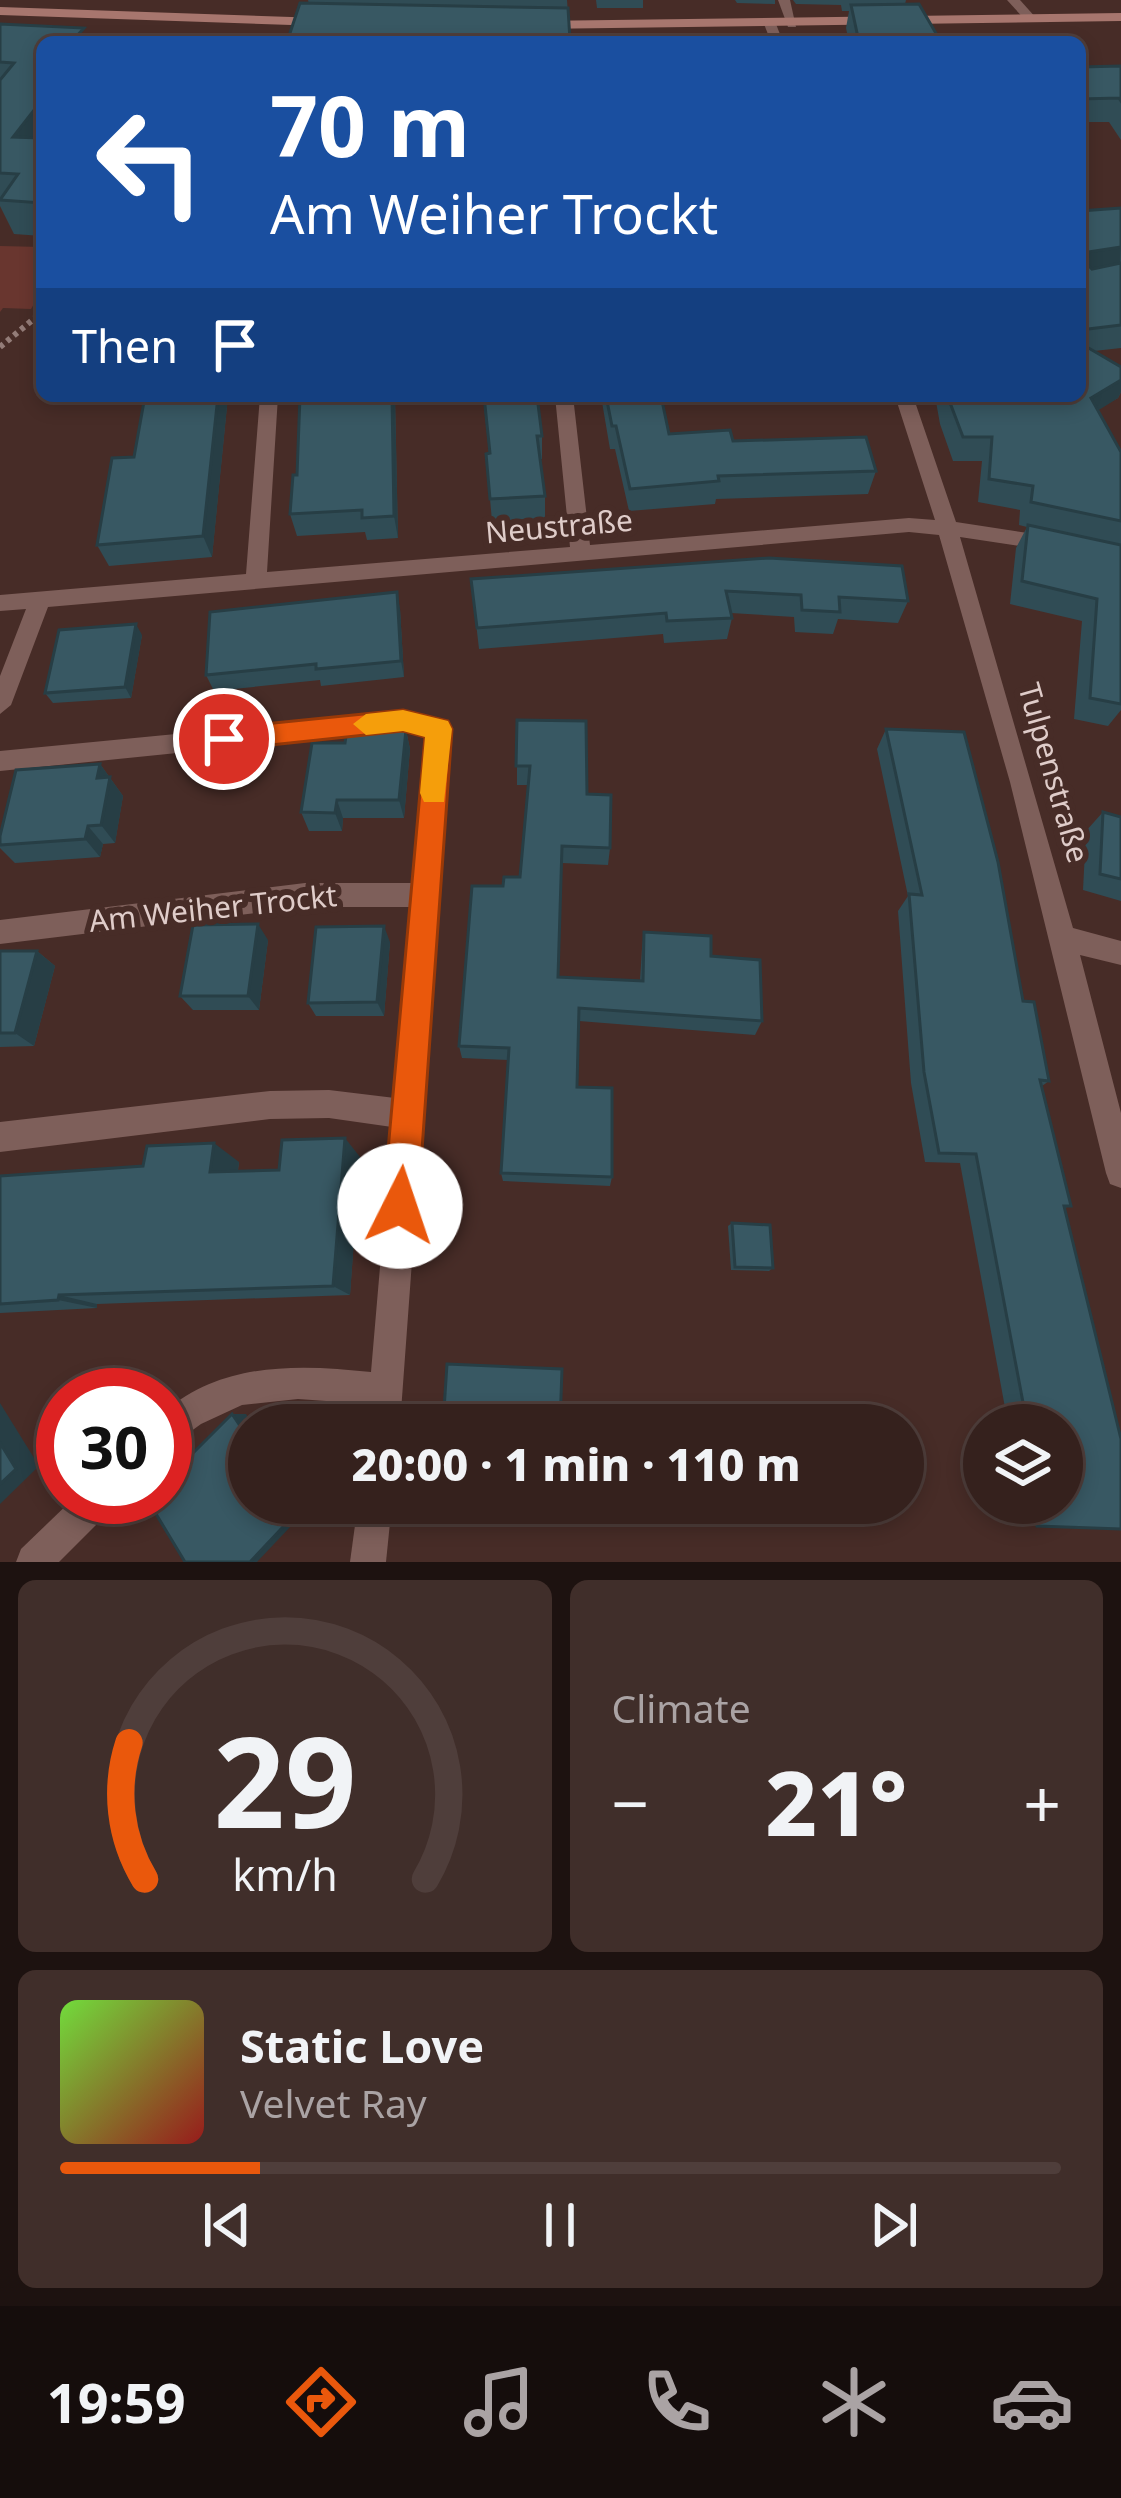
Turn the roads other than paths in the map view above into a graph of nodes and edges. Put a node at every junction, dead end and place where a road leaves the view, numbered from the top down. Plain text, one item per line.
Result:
1 (784, 0) edge
2 (1013, 0) edge
3 (0, 11) edge
4 (1121, 17) edge
5 (1031, 19) junction
6 (330, 22) edge
7 (770, 24) junction
8 (791, 24) junction
9 (513, 25) edge
10 (775, 36) edge
11 (269, 402) edge
12 (565, 402) edge
13 (906, 402) edge
14 (949, 526) junction
15 (1074, 549) edge
16 (581, 555) junction
17 (256, 584) junction
18 (0, 603) edge
19 (39, 603) junction
20 (0, 705) edge
21 (0, 761) edge
22 (426, 896) junction
23 (0, 932) edge
24 (1064, 938) junction
25 (1121, 953) edge
26 (407, 1114) junction
27 (0, 1137) edge
28 (1121, 1173) edge
29 (387, 1390) junction
30 (385, 1404) edge
31 (192, 1410) edge
32 (73, 1524) edge
33 (372, 1524) edge
34 (34, 1562) edge
35 (368, 1562) edge

1 - 8 street
2 - 5 street
3 - 6 main road
4 - 5 main road
5 - 8 main road
7 - 8 main road
7 - 9 main road
7 - 10 street
11 - 17 street
12 - 16 street
13 - 14 street, Tulpenstraße
14 - 15 street, Neustraße
14 - 16 street, Neustraße
14 - 24 street, Tulpenstraße
16 - 17 street, Neustraße
17 - 19 street, Neustraße
18 - 19 street, Neustraße
19 - 20 street
21 - 22 street
22 - 23 street, Am Weiher Trockt
22 - 26 street
24 - 25 street
24 - 28 street, Tulpenstraße
26 - 27 street
26 - 29 street
29 - 30 street
29 - 31 street
32 - 34 street
33 - 35 street

